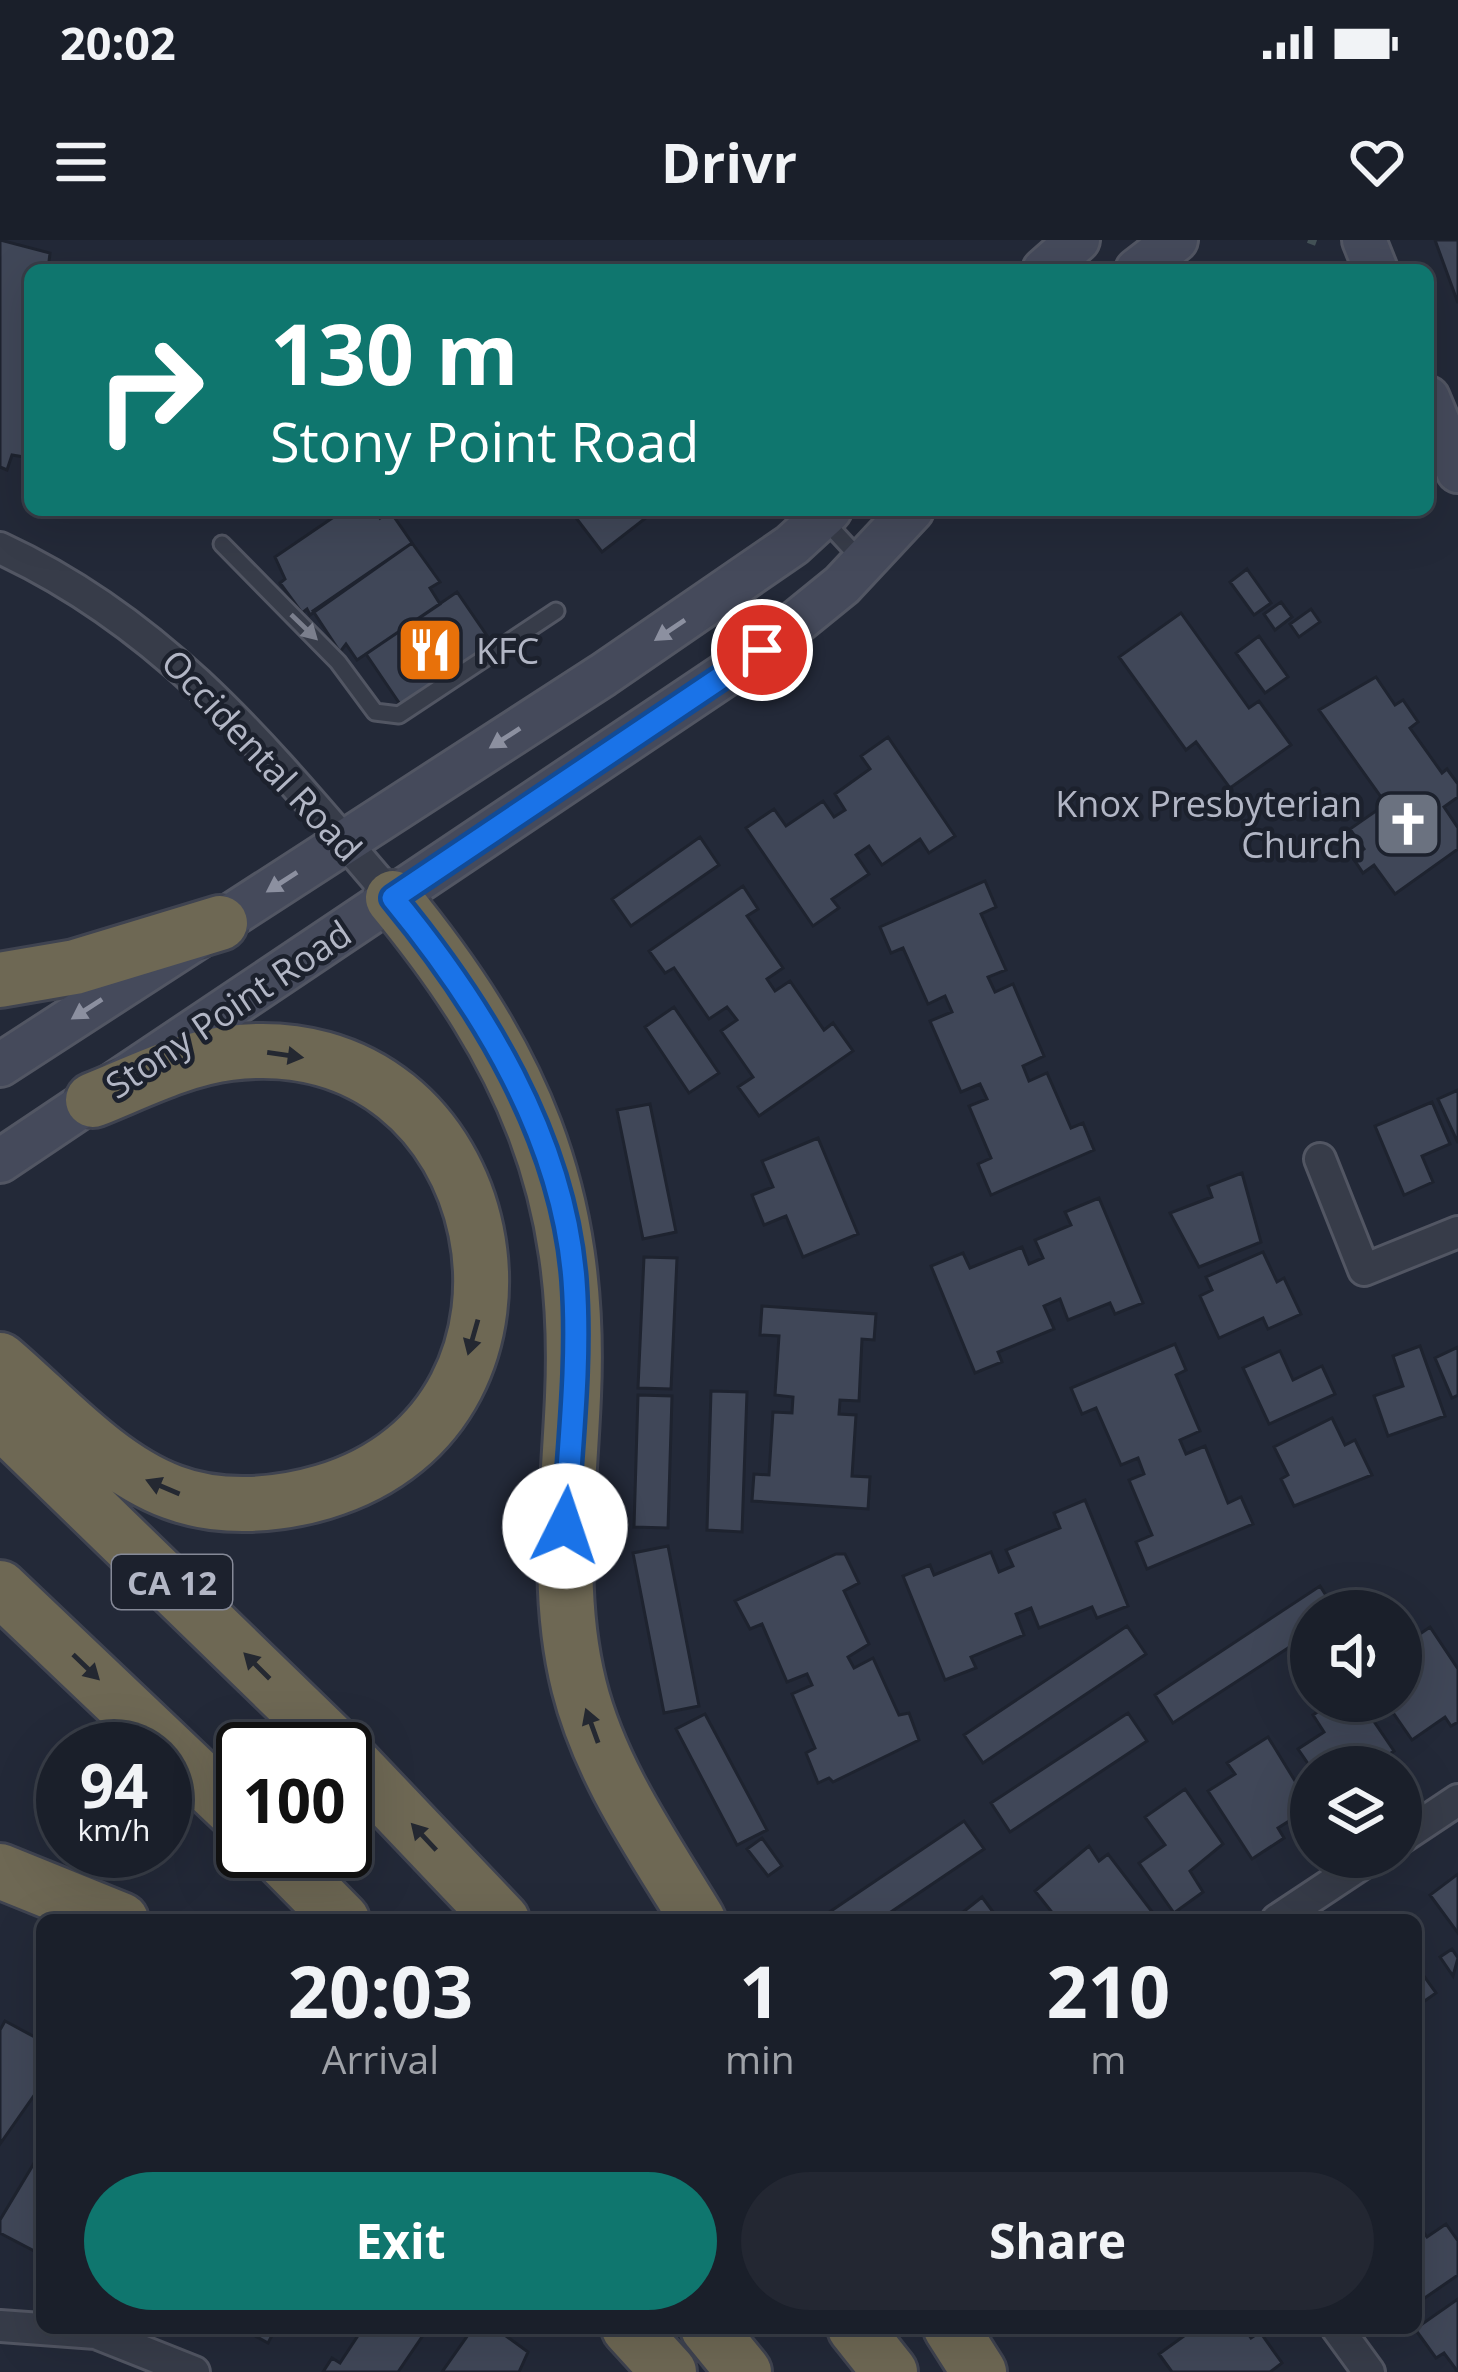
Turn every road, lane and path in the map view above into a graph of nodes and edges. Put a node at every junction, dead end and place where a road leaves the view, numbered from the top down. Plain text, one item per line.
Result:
1 (1078, 240) edge
2 (1176, 240) edge
3 (1051, 264) edge
4 (1145, 264) edge
5 (1437, 408) edge
6 (1458, 471) edge
7 (824, 516) edge
8 (828, 516) edge
9 (907, 516) edge
10 (222, 544) dead end
11 (0, 548) edge
12 (864, 563) junction
13 (556, 611) dead end
14 (344, 842) junction
15 (393, 898) junction
16 (220, 922) junction
17 (0, 980) edge
18 (0, 1065) edge
19 (93, 1100) junction
20 (1320, 1159) dead end
21 (0, 1161) edge
22 (1458, 1232) edge
23 (0, 1360) edge
24 (0, 1420) edge
25 (0, 1588) edge
26 (311, 1722) edge
27 (372, 1784) edge
28 (216, 1794) edge
29 (1458, 1800) edge
30 (1422, 1824) edge
31 (0, 1871) edge
32 (300, 1878) edge
33 (1340, 1878) edge
34 (106, 1914) edge
35 (335, 1914) edge
36 (496, 1914) edge
37 (695, 1914) edge
38 (1286, 1914) edge
39 (0, 2326) edge
40 (36, 2328) edge
41 (99, 2334) edge
42 (634, 2334) edge
43 (713, 2334) edge
44 (860, 2334) edge
45 (955, 2334) edge
46 (1341, 2334) edge
47 (194, 2372) edge
48 (669, 2372) edge
49 (744, 2372) edge
50 (890, 2372) edge
51 (979, 2372) edge
52 (1369, 2372) edge

1 - 3 main road
2 - 4 main road
5 - 6 main road
7 -> 14 main road, Stony Point Road
8 - 12 lane
9 - 12 main road, Stony Point Road
10 -> 13 lane
11 - 14 street, Occidental Road
12 - 15 main road, Stony Point Road
14 - 15 street, Occidental Road
14 -> 16 main road, Stony Point Road
15 - 19 main road, Stony Point Road
37 -> 15 highway
16 - 17 highway
16 -> 18 main road, Stony Point Road
19 - 21 main road, Stony Point Road
19 -> 23 highway
20 - 22 street
26 -> 24 highway, CA 12
25 -> 28 highway
36 -> 27 highway, CA 12
29 - 30 street
31 - 34 highway
32 - 35 highway
33 - 38 street
39 - 40 street
41 - 47 street
42 - 48 highway
43 - 49 highway
44 - 50 highway
45 - 51 highway
46 - 52 street

